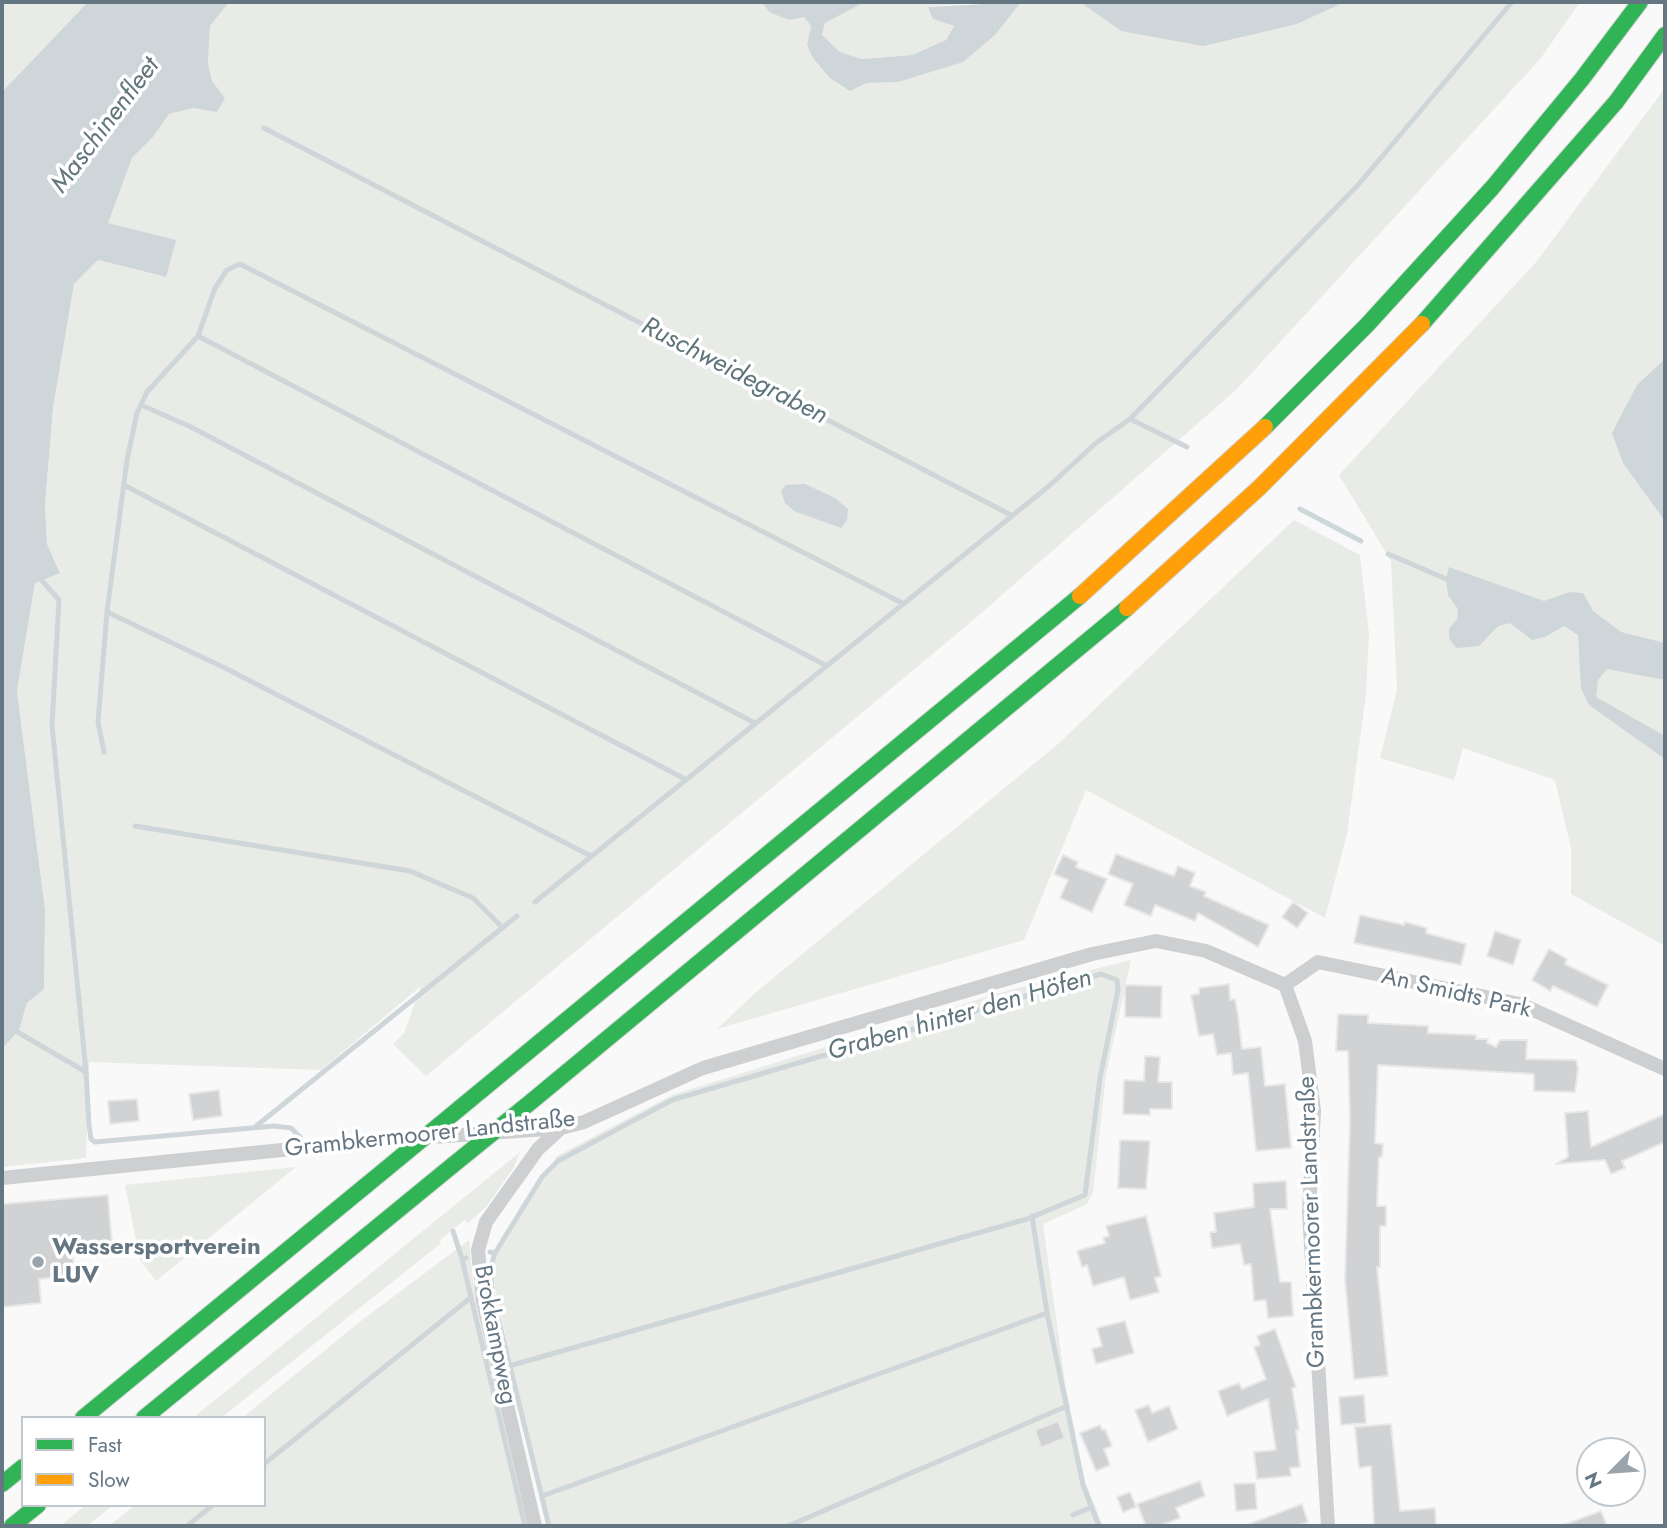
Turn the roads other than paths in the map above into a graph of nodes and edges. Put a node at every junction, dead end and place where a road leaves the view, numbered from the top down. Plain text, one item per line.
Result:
1 (1640, 2) edge
2 (1665, 35) edge
3 (1285, 985) junction
4 (1665, 1069) edge
5 (561, 1128) junction
6 (2, 1178) edge
7 (85, 1416) edge
8 (146, 1416) edge
9 (21, 1469) edge
10 (2, 1484) edge
11 (36, 1507) edge
12 (12, 1526) edge
13 (536, 1526) edge
14 (1328, 1526) edge

1 - 7 highway, bridge
2 - 8 highway, bridge
3 - 4 street, An Smidts Park
3 - 5 street, Grambkermoorer Landstraße
3 - 14 street, Grambkermoorer Landstraße
5 - 6 street, Grambkermoorer Landstraße
5 - 13 street, Brokkampweg
9 - 10 highway
11 - 12 highway

